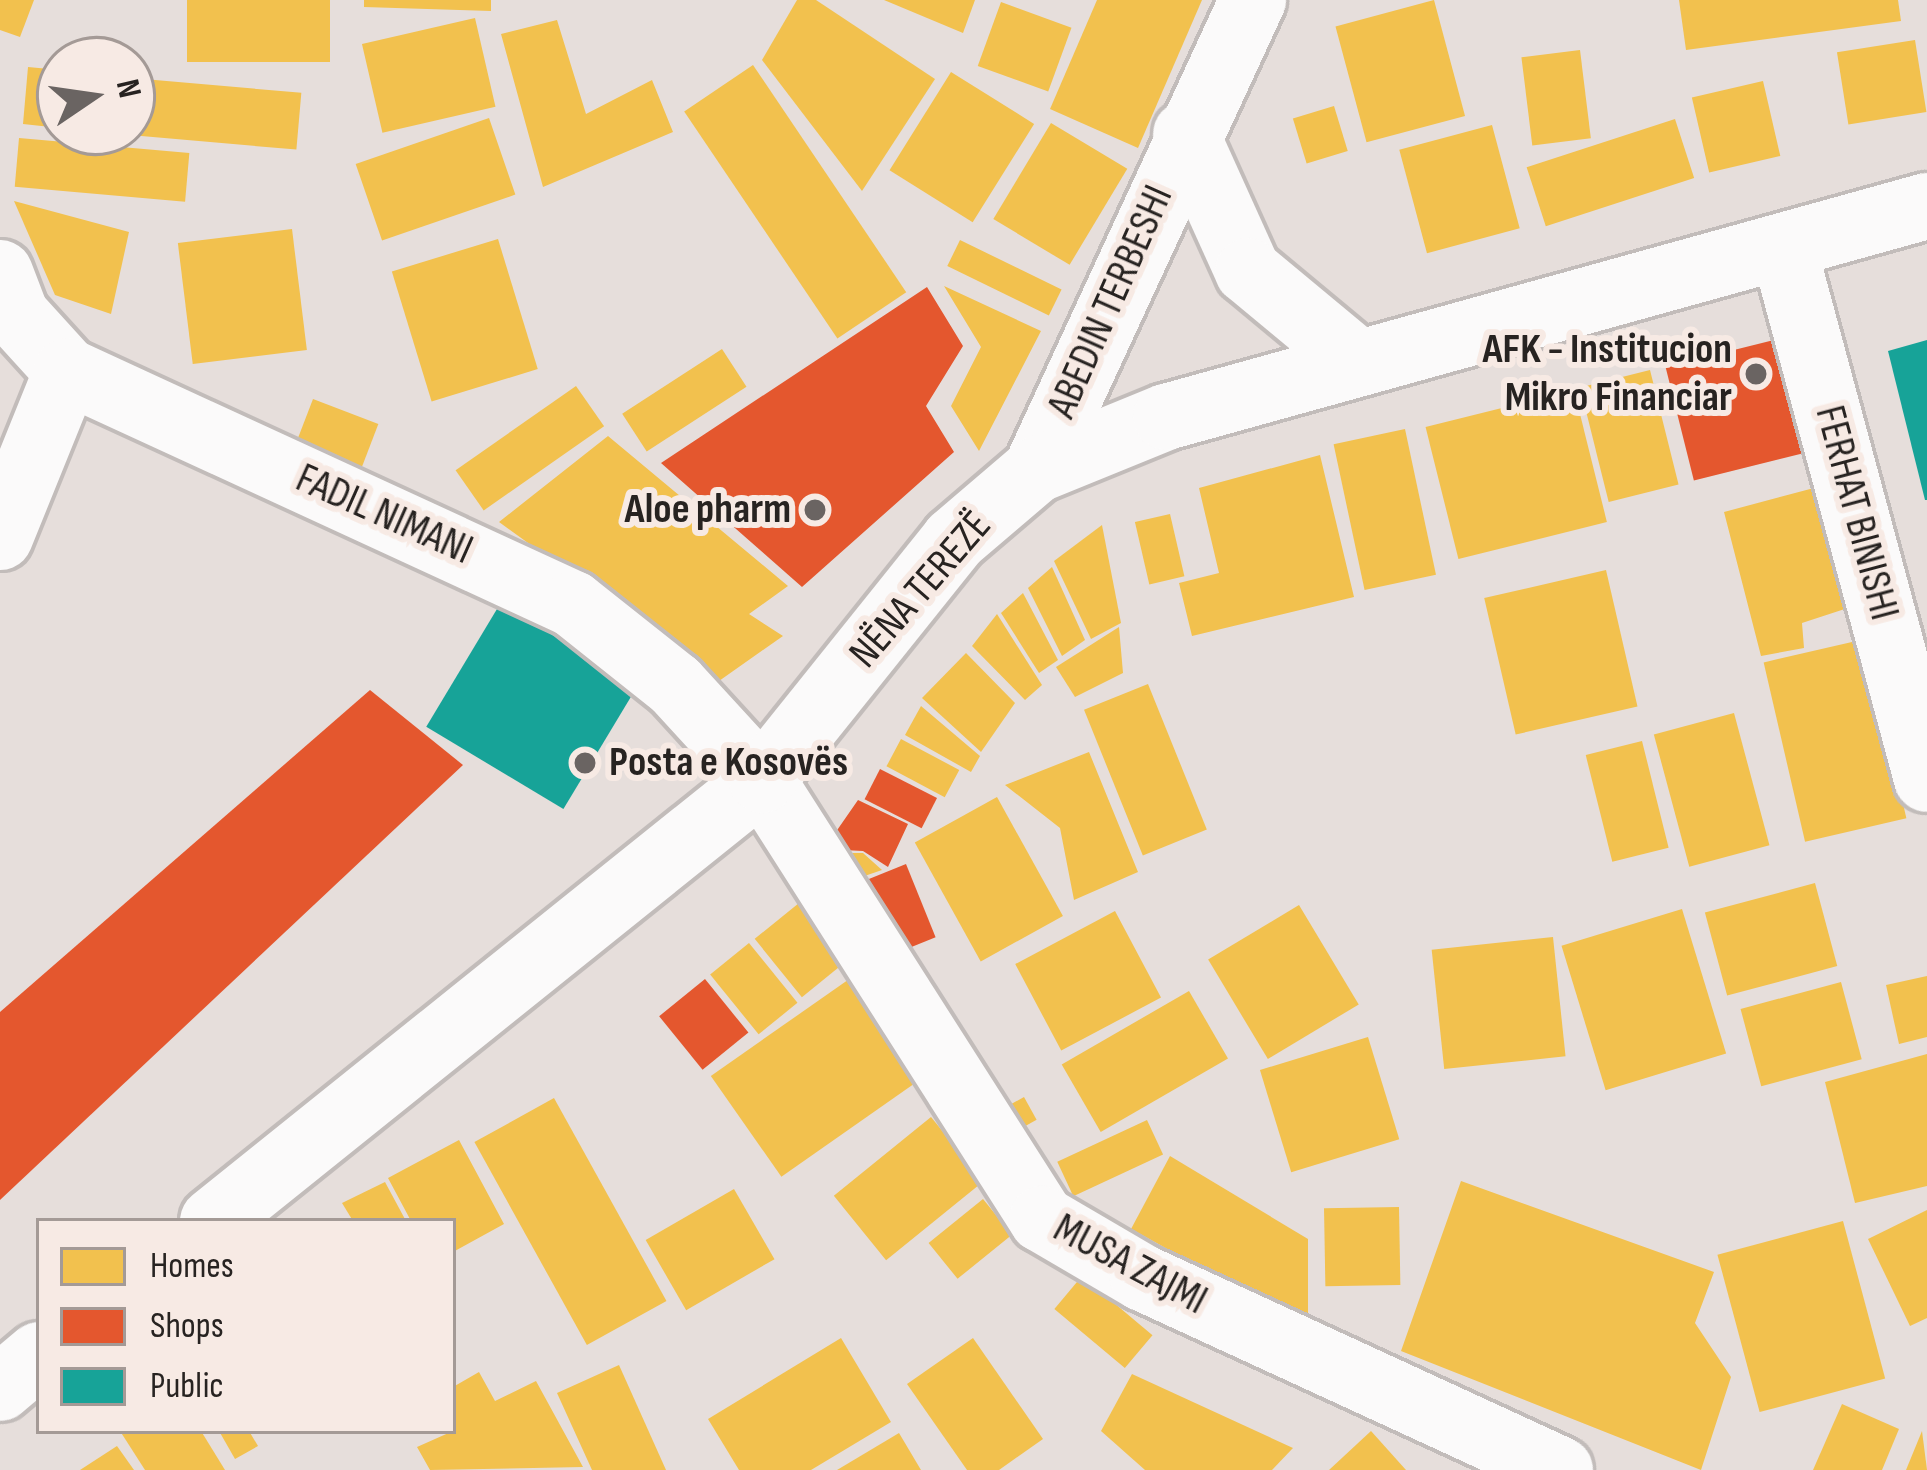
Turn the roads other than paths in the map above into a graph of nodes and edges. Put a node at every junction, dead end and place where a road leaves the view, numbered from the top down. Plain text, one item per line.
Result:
1 (1253, 0) edge
2 (1186, 134) junction
3 (1927, 206) edge
4 (1783, 247) junction
5 (0, 273) edge
6 (1359, 363) junction
7 (67, 370) junction
8 (1036, 470) junction
9 (0, 536) edge
10 (1927, 779) edge
11 (762, 780) junction
12 (217, 1218) edge
13 (36, 1358) edge
14 (0, 1388) edge
15 (1559, 1470) edge

1 - 2 street, ABEDIN TERBESHI
2 - 6 street, ABEDIN TERBESHI
2 - 8 street, ABEDIN TERBESHI
3 - 4 street, NËNA TEREZË
4 - 6 street, NËNA TEREZË
4 - 10 street, FERHAT BINISHI
5 - 7 street, FADIL NIMANI
6 - 8 street, NËNA TEREZË
7 - 9 street
7 - 11 street, FADIL NIMANI
8 - 11 street, NËNA TEREZË
11 - 12 street, NËNA TEREZË
11 - 15 street, MUSA ZAJMI
13 - 14 street

